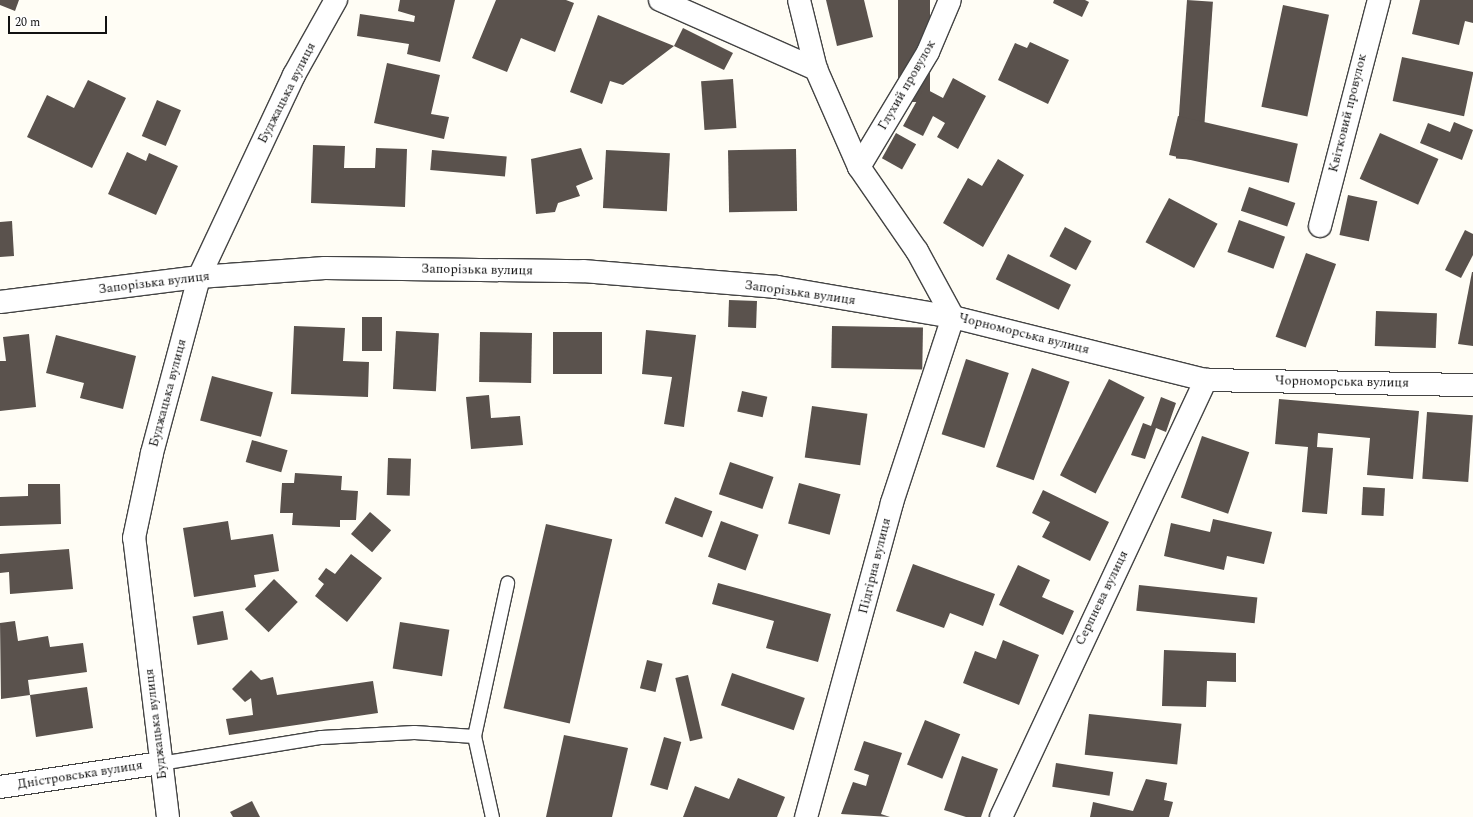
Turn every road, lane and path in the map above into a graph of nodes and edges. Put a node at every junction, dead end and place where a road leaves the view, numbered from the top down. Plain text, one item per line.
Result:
1 (336, 0) edge
2 (660, 0) edge
3 (799, 0) edge
4 (950, 0) edge
5 (1379, 0) edge
6 (816, 69) junction
7 (859, 167) junction
8 (1320, 226) dead end
9 (200, 277) junction
10 (0, 302) edge
11 (953, 317) junction
12 (1206, 380) junction
13 (1473, 385) edge
14 (507, 583) dead end
15 (474, 736) junction
16 (160, 763) junction
17 (0, 787) edge
18 (168, 817) edge
19 (492, 817) edge
20 (806, 817) edge
21 (1001, 817) edge

1 - 9 street, Буджацька вулиця
2 - 6 street
3 - 6 street, Чорноморська вулиця
4 - 7 street, Глухий провулок
5 - 8 street, Квітковий провулок
6 - 7 street, Чорноморська вулиця
7 - 11 street, Чорноморська вулиця
9 - 10 street, Запорізька вулиця
9 - 11 street, Запорізька вулиця
9 - 16 street, Буджацька вулиця
11 - 12 street, Чорноморська вулиця
11 - 20 street, Підгірна вулиця
12 - 13 street, Чорноморська вулиця
12 - 21 street, Серпнева вулиця
14 - 15 lane
15 - 16 lane
15 - 19 lane
16 - 17 street, Дністровська вулиця
16 - 18 street, Буджацька вулиця

